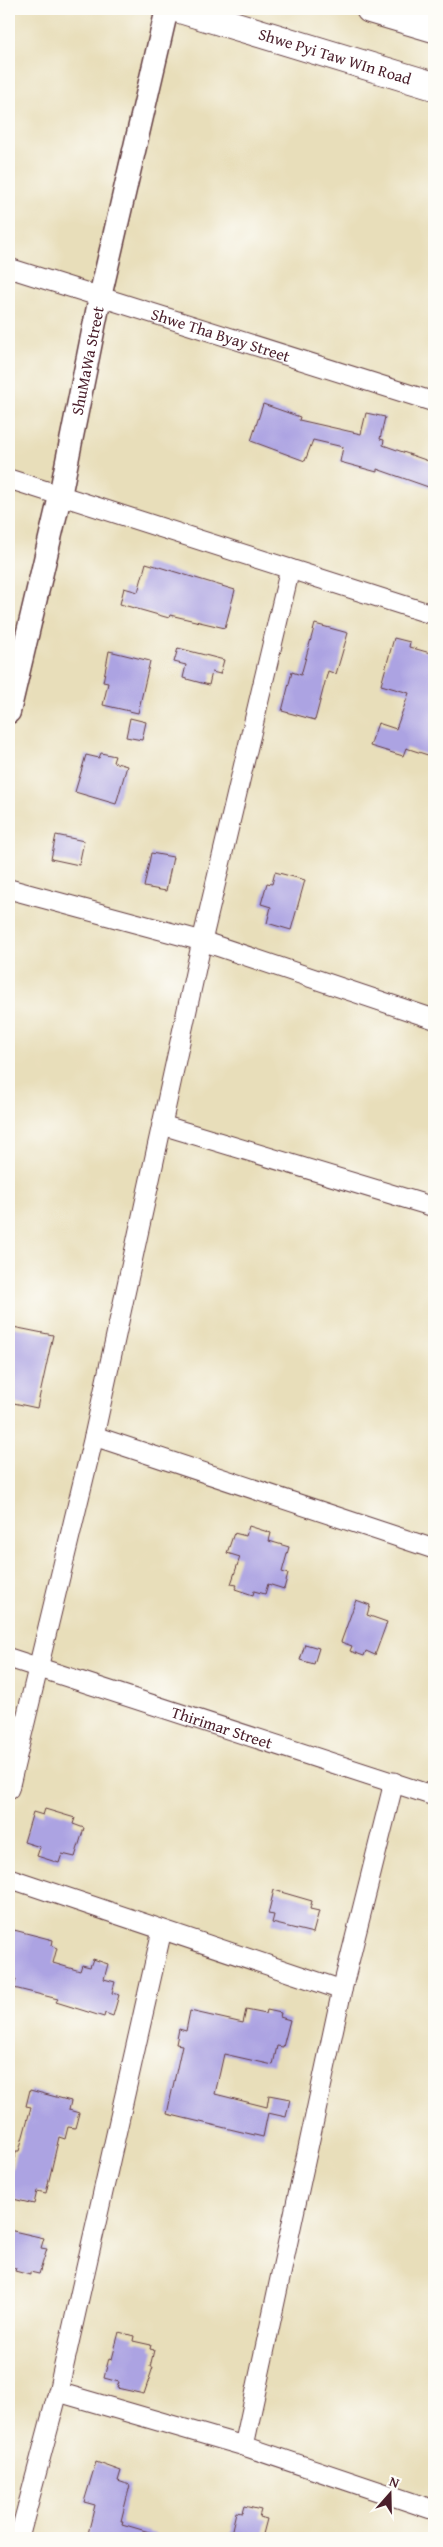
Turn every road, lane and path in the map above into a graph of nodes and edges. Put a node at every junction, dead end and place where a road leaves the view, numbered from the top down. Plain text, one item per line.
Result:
1 (167, 9) edge
2 (180, 9) edge
3 (370, 9) edge
4 (434, 28) edge
5 (434, 86) edge
6 (9, 268) edge
7 (100, 297) junction
8 (434, 402) edge
9 (9, 479) edge
10 (60, 496) junction
11 (290, 569) junction
12 (434, 615) edge
13 (9, 712) edge
14 (9, 889) edge
15 (202, 941) junction
16 (434, 1019) edge
17 (162, 1125) junction
18 (434, 1207) edge
19 (94, 1436) junction
20 (434, 1549) edge
21 (9, 1658) edge
22 (39, 1668) junction
23 (394, 1782) junction
24 (9, 1789) edge
25 (434, 1796) edge
26 (9, 1878) edge
27 (162, 1930) junction
28 (342, 1990) junction
29 (58, 2392) junction
30 (244, 2446) junction
31 (434, 2510) edge
32 (20, 2538) edge

1 - 7 street, ShuMaWa Street
2 - 5 main road, Shwe Pyi Taw WIn Road
3 - 4 main road
6 - 7 street, Shwe Tha Byay Street
7 - 8 street, Shwe Tha Byay Street
7 - 10 street, ShuMaWa Street
9 - 10 street
10 - 11 street
10 - 13 street, ShuMaWa Street
11 - 12 street
11 - 15 street
14 - 15 street
15 - 16 street
15 - 17 street
17 - 18 street
17 - 19 street
19 - 20 street
19 - 22 street
21 - 22 street, Thirimar Street
22 - 23 street, Thirimar Street
22 - 24 street
23 - 25 street, Thirimar Street
23 - 28 street
26 - 27 street
27 - 28 street
27 - 29 street
28 - 30 street
29 - 30 street
29 - 32 street
30 - 31 street

